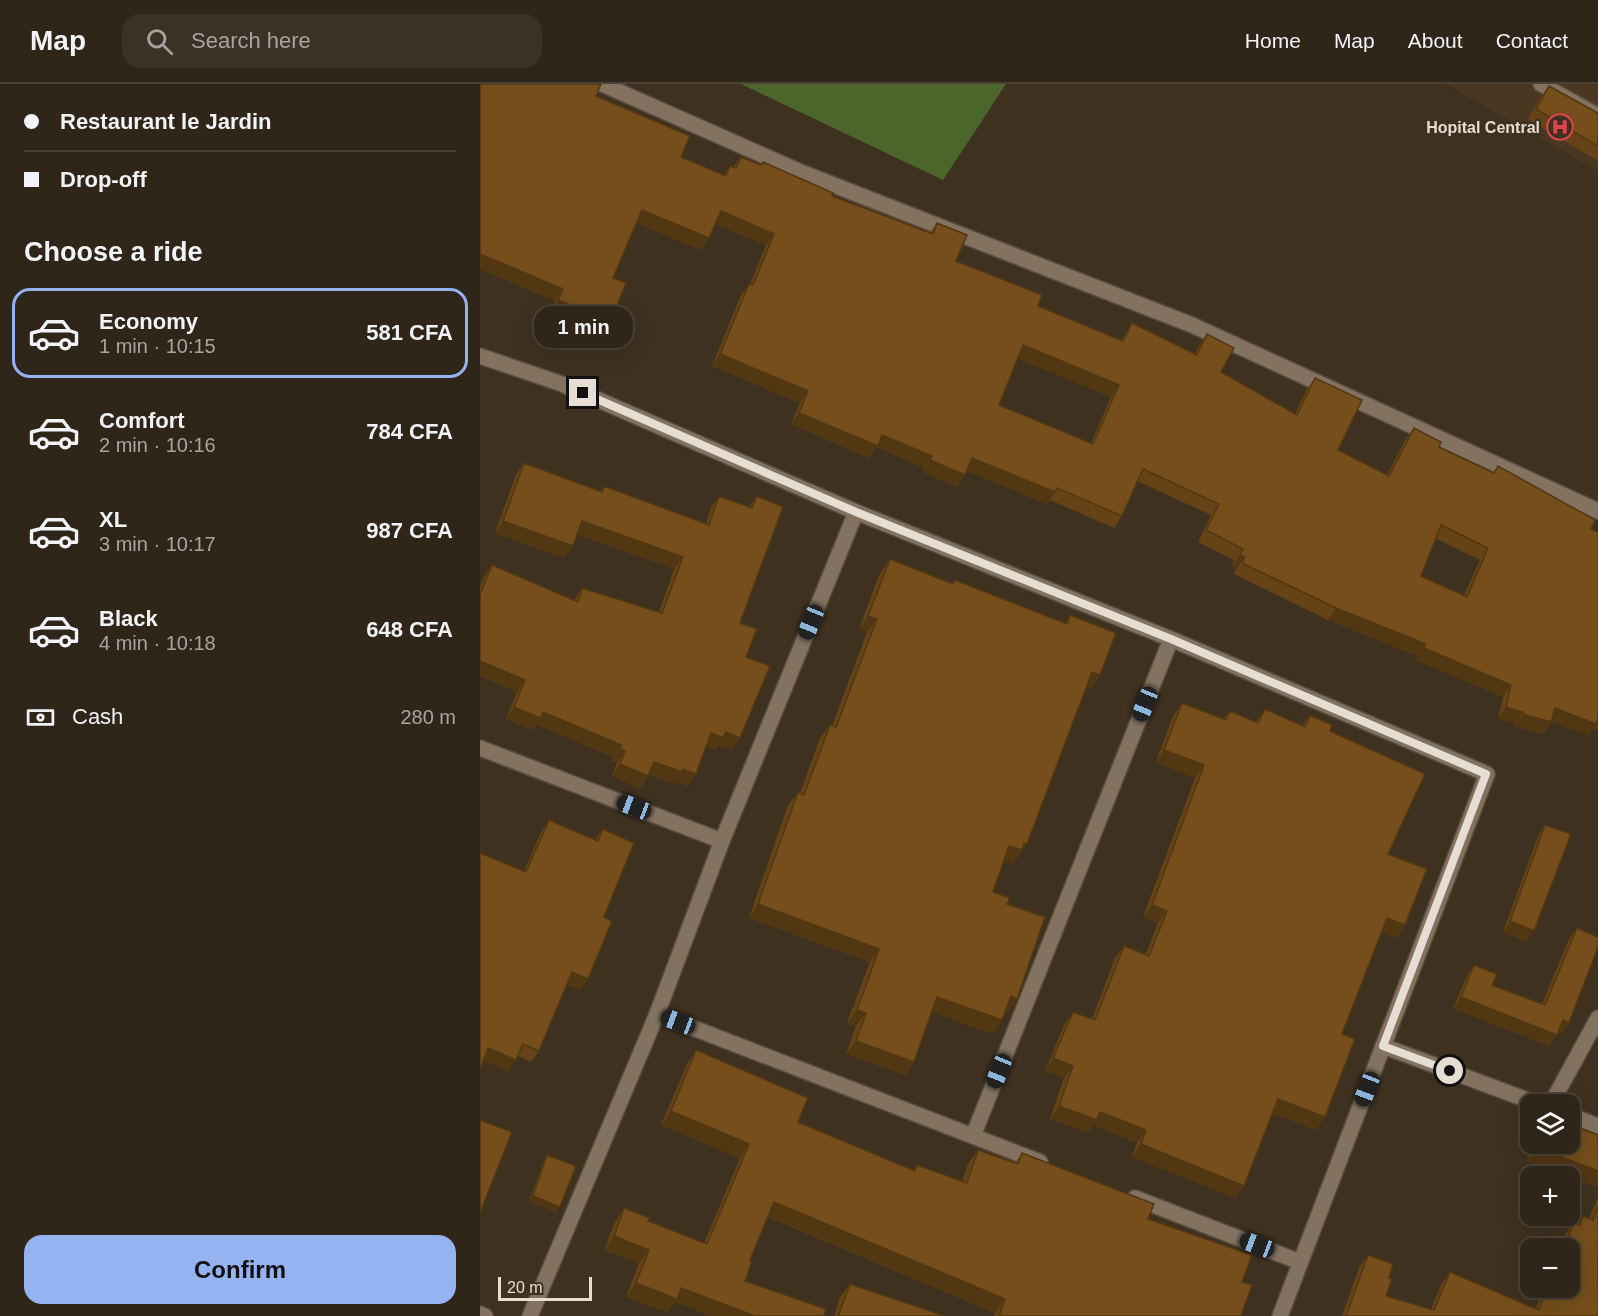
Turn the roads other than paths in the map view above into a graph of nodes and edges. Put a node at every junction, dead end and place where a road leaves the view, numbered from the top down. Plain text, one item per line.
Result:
1 (602, 84) edge
2 (1541, 84) edge
3 (1598, 116) edge
4 (480, 356) edge
5 (1598, 511) edge
6 (856, 512) junction
7 (1171, 639) junction
8 (480, 748) edge
9 (722, 841) junction
10 (657, 1014) junction
11 (1598, 1018) edge
12 (1383, 1046) junction
13 (1556, 1094) edge
14 (1520, 1097) edge
15 (1580, 1119) edge
16 (1598, 1126) edge
17 (973, 1136) junction
18 (1049, 1165) edge
19 (1126, 1195) edge
20 (1300, 1262) junction
21 (480, 1314) edge
22 (485, 1316) edge
23 (530, 1316) edge
24 (1280, 1316) edge

1 - 5 street
2 - 3 street
4 - 6 street
6 - 7 street
6 - 9 street
7 - 12 street
7 - 17 street
8 - 9 street
9 - 10 street
10 - 17 street
10 - 23 street
11 - 13 street
12 - 14 street
12 - 20 street
15 - 16 street
17 - 18 street
19 - 20 street
20 - 24 street
21 - 22 street

